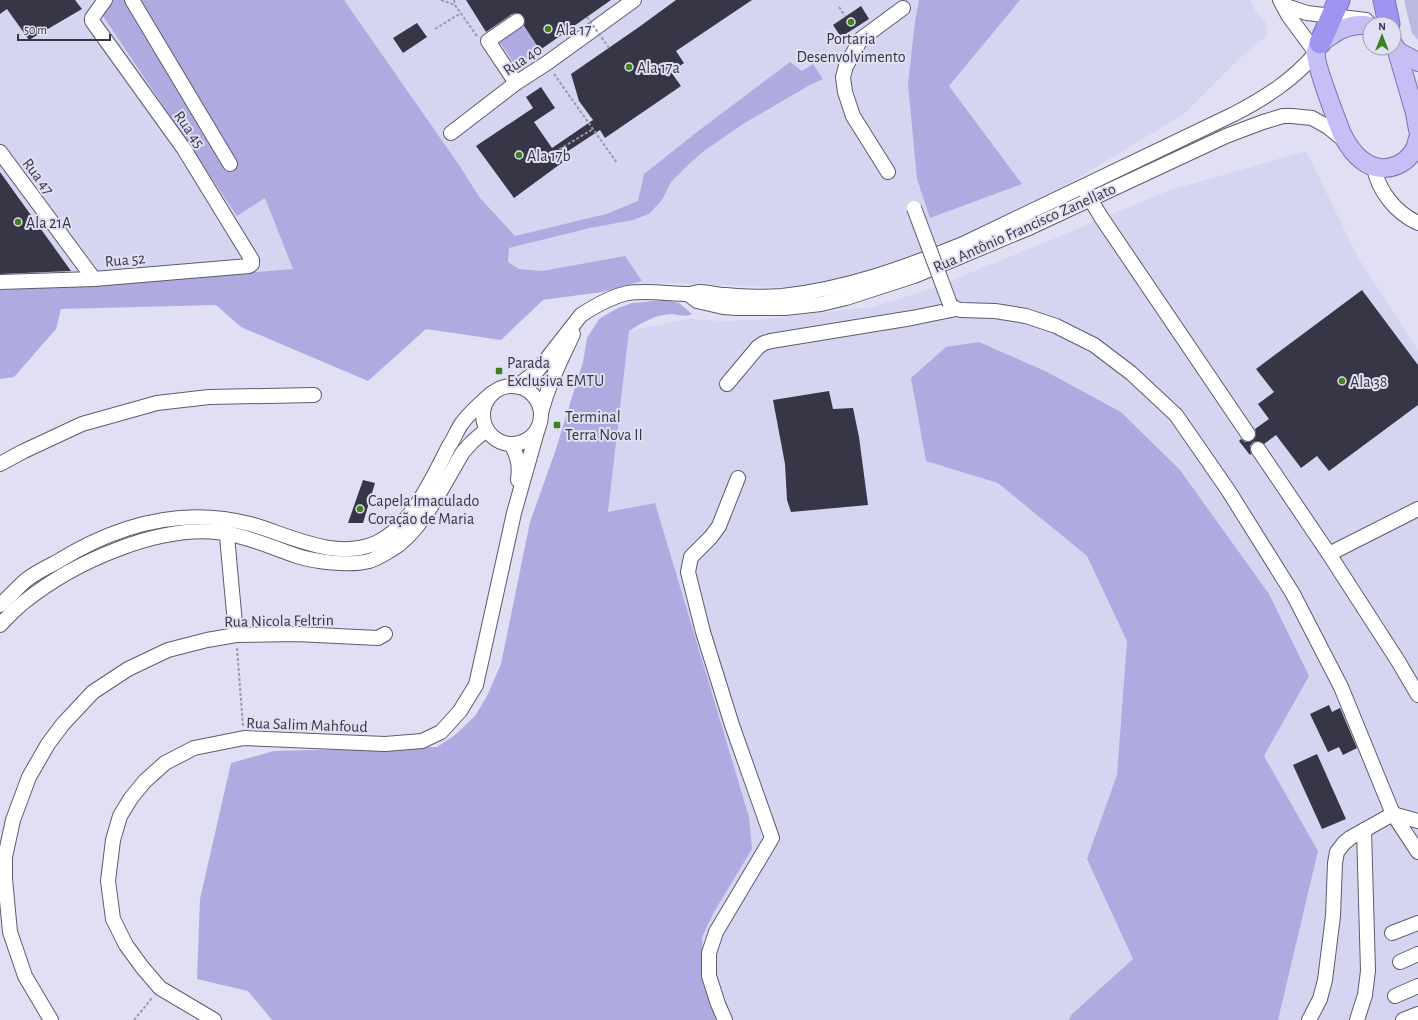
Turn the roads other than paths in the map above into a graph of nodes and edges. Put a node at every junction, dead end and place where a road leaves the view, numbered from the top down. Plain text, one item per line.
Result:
1 (105, 0) edge
2 (132, 0) edge
3 (634, 0) edge
4 (1384, 0) edge
5 (1281, 2) edge
6 (903, 8) dead end
7 (1336, 8) edge
8 (1387, 16) edge
9 (1362, 19) edge
10 (517, 21) dead end
11 (1362, 25) edge
12 (1318, 48) junction
13 (1402, 52) edge
14 (1398, 56) edge
15 (1418, 62) edge
16 (516, 83) junction
17 (1417, 116) edge
18 (451, 133) dead end
19 (1418, 139) edge
20 (1346, 143) junction
21 (0, 152) edge
22 (230, 164) dead end
23 (1374, 167) junction
24 (888, 172) dead end
25 (1083, 186) junction
26 (1090, 200) junction
27 (914, 208) dead end
28 (1418, 223) edge
29 (252, 264) joint
30 (94, 279) junction
31 (0, 282) edge
32 (724, 301) junction
33 (953, 306) junction
34 (581, 315) junction
35 (727, 384) dead end
36 (517, 386) junction
37 (492, 393) junction
38 (314, 395) dead end
39 (541, 413) junction
40 (538, 428) junction
41 (486, 430) junction
42 (1248, 434) dead end
43 (511, 444) junction
44 (1258, 449) dead end
45 (0, 464) edge
46 (738, 478) dead end
47 (1418, 509) edge
48 (514, 513) junction
49 (226, 518) junction
50 (226, 533) junction
51 (1329, 554) junction
52 (0, 605) edge
53 (0, 625) edge
54 (385, 634) dead end
55 (236, 635) junction
56 (1418, 695) edge
57 (1393, 814) junction
58 (1418, 821) edge
59 (1364, 830) junction
60 (1418, 852) edge
61 (1418, 923) edge
62 (1392, 933) dead end
63 (1418, 954) edge
64 (1400, 962) dead end
65 (1418, 986) edge
66 (1395, 996) dead end
67 (1418, 1014) edge
68 (51, 1020) edge
69 (214, 1020) edge
70 (725, 1020) edge
71 (1309, 1020) edge
72 (1357, 1020) edge
73 (1403, 1020) edge

1 - 29 street, Rua 45
2 - 22 street
3 - 16 street, Rua 40
4 - 8 highway
5 - 7 street
5 - 12 street
6 - 24 street
7 - 9 street
7 - 12 highway
10 - 16 street
11 - 12 main road
12 - 20 main road, Rua Antônio Francisco Zanellato
12 - 25 street, Rua Antônio Francisco Zanellato
13 - 15 main road
14 - 17 main road
16 - 18 street, Rua 40
19 - 23 main road
20 - 23 main road, Rua Antônio Francisco Zanellato
20 - 26 street, Rua Antônio Francisco Zanellato
21 - 30 street, Rua 47
23 - 28 street
25 - 26 street
25 - 32 street, Rua Antônio Francisco Zanellato
26 - 32 street, Rua Antônio Francisco Zanellato
26 - 42 street
27 - 33 street, bridge
29 - 30 street, Rua 52
30 - 31 street, Rua 52
32 - 34 street, Rua Antônio Francisco Zanellato
33 - 35 street
33 - 57 street
34 - 36 street, Rua Antônio Francisco Zanellato
34 - 39 street
36 - 37 street
36 - 39 street
37 - 41 street
37 - 49 street
38 - 45 street
39 - 40 street
40 - 43 street
40 - 48 street, Rua Salim Mahfoud
41 - 43 street
41 - 50 street
43 - 48 street, Rua Salim Mahfoud
44 - 51 street
46 - 70 street
47 - 51 street
48 - 69 street, Rua Salim Mahfoud
49 - 50 street
49 - 52 street
50 - 53 street
50 - 55 street
51 - 56 street
54 - 55 street, Rua Nicola Feltrin
55 - 68 street, Rua Nicola Feltrin
57 - 58 street
57 - 59 street
57 - 60 street
59 - 71 street
59 - 72 street
61 - 62 street
63 - 64 street
65 - 66 street
67 - 73 street

